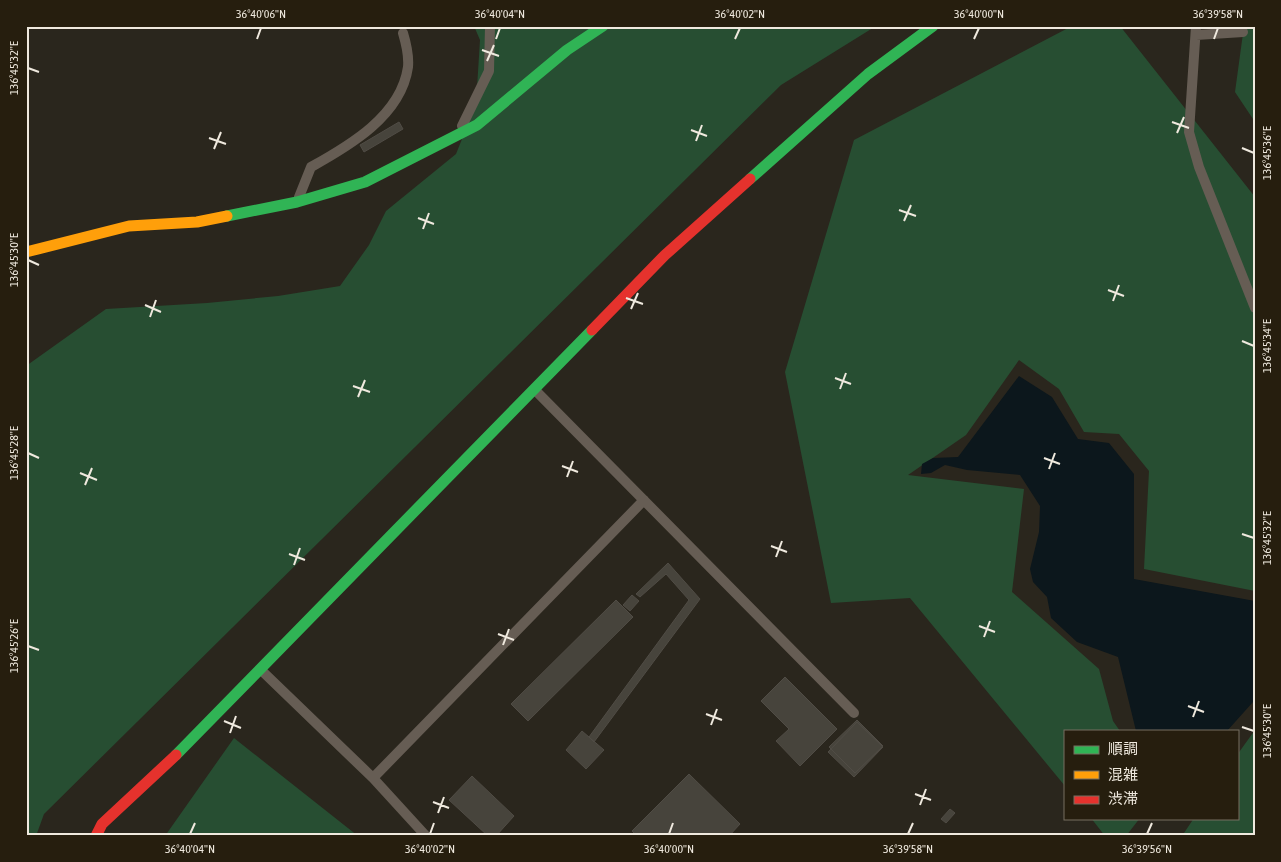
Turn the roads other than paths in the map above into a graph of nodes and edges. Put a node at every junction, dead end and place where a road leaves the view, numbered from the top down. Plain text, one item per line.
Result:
1 (490, 26) edge
2 (603, 26) edge
3 (933, 26) edge
4 (1196, 31) edge
5 (1243, 32) dead end
6 (403, 33) dead end
7 (457, 136) junction
8 (297, 202) junction
9 (26, 252) edge
10 (1255, 308) edge
11 (534, 389) junction
12 (644, 500) junction
13 (261, 669) junction
14 (854, 713) dead end
15 (373, 778) junction
16 (96, 836) edge
17 (426, 836) edge

1 - 7 lane
2 - 7 street
3 - 11 street
4 - 5 lane
4 - 10 lane
6 - 8 lane
7 - 8 street
8 - 9 street
11 - 12 lane
11 - 13 street
12 - 14 lane
12 - 15 lane
13 - 15 lane
13 - 16 street
15 - 17 lane

